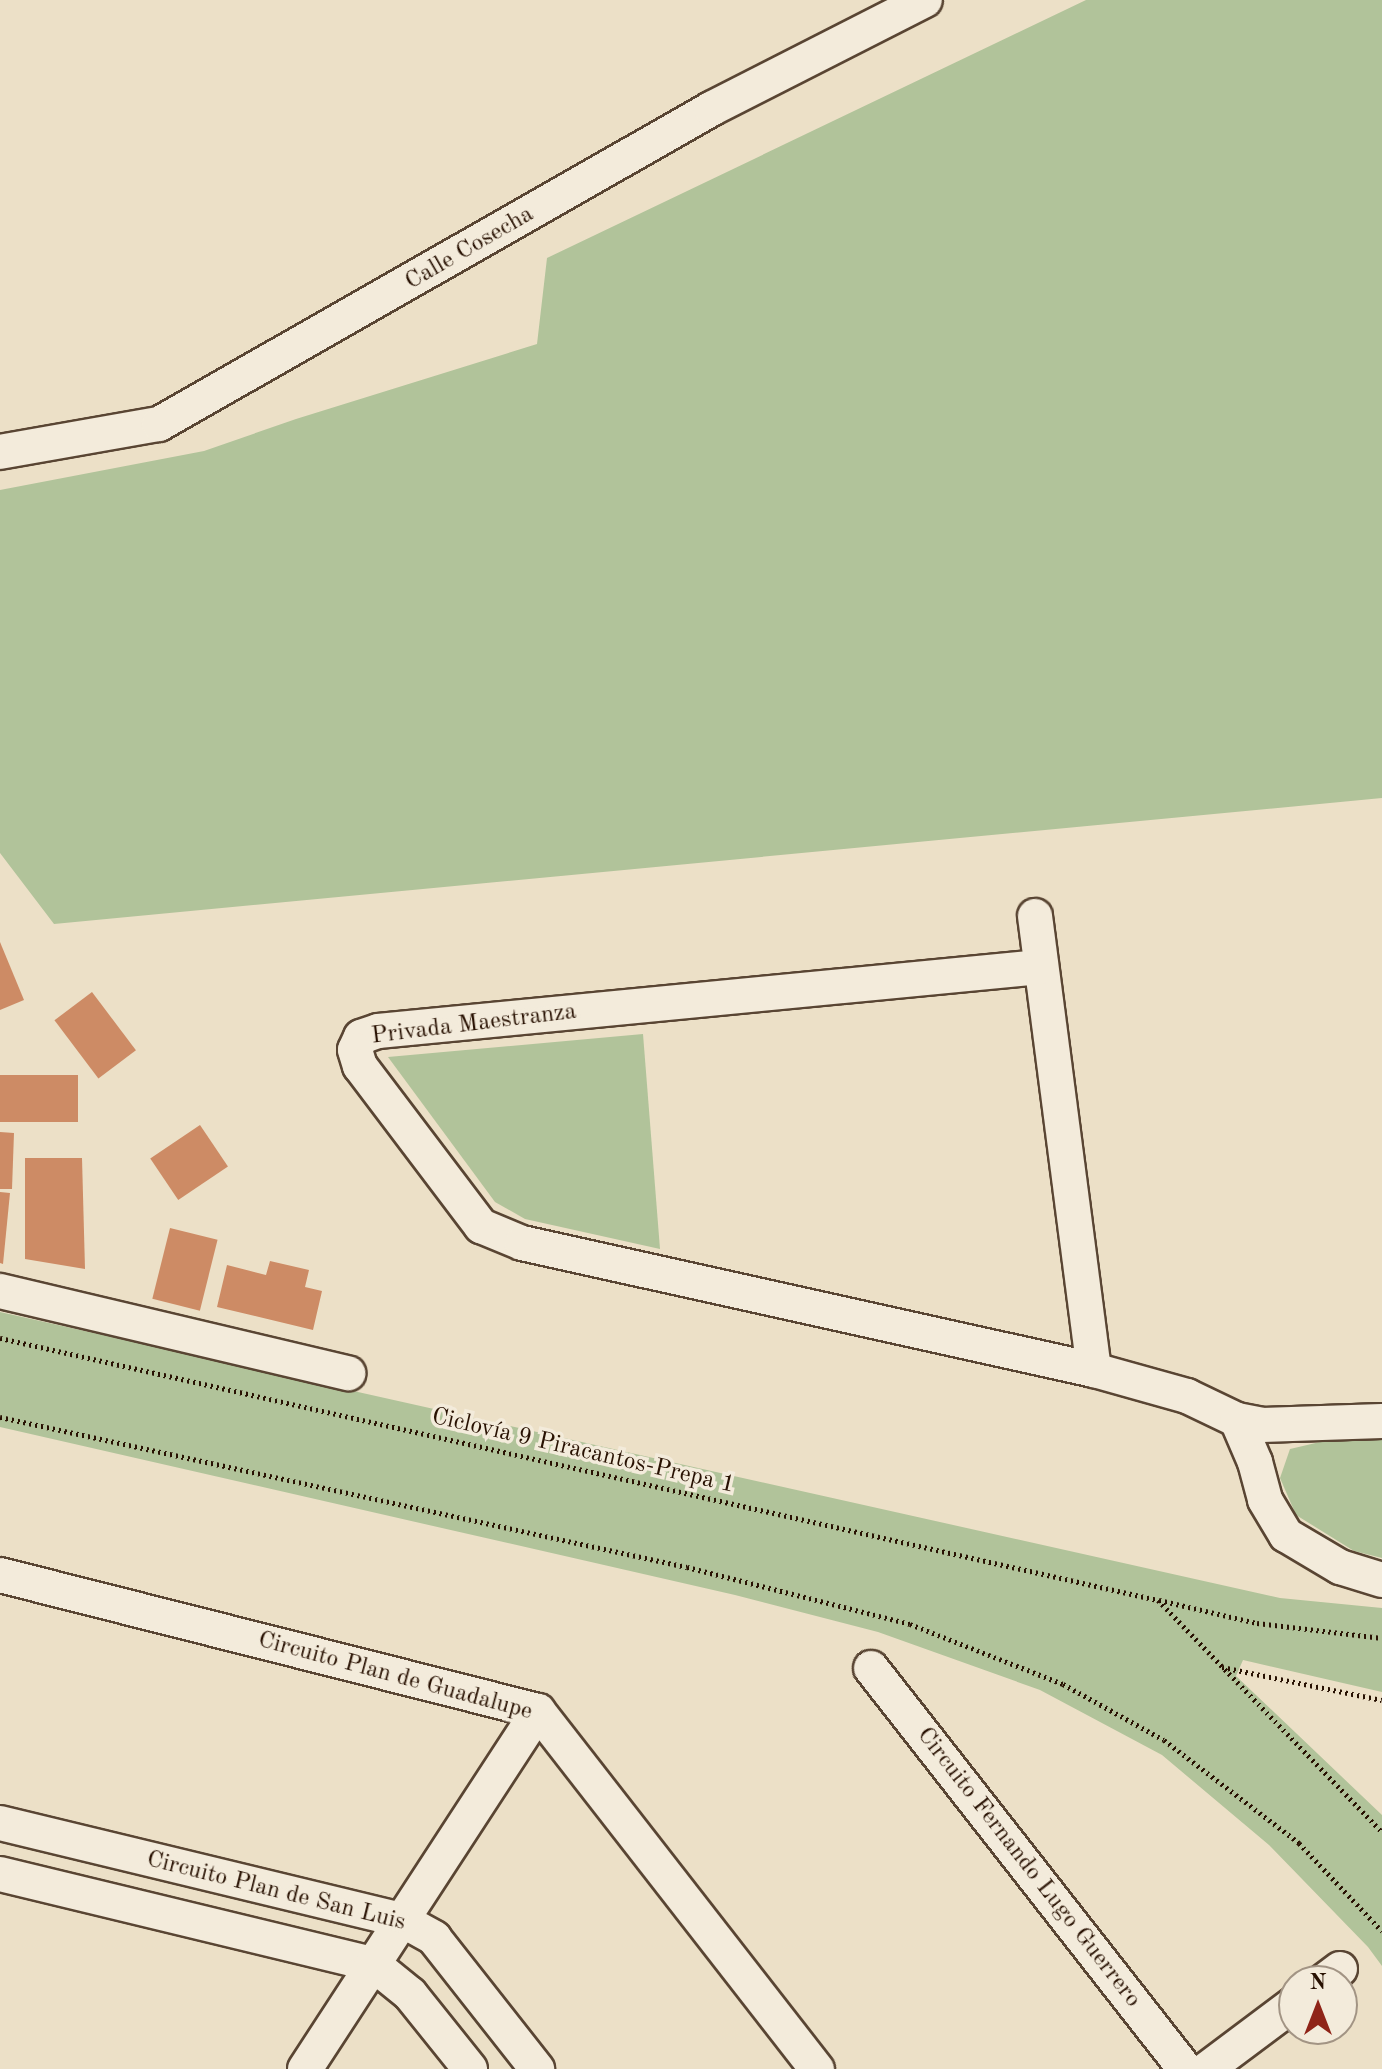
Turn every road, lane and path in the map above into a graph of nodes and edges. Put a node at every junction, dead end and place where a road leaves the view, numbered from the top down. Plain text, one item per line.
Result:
1 (925, 0) edge
2 (0, 452) edge
3 (1035, 916) dead end
4 (1040, 967) junction
5 (0, 1291) edge
6 (0, 1338) edge
7 (1094, 1370) junction
8 (348, 1373) dead end
9 (0, 1417) edge
10 (1237, 1420) junction
11 (1382, 1421) edge
12 (1289, 1425) junction
13 (1255, 1462) junction
14 (0, 1575) edge
15 (1382, 1580) edge
16 (1158, 1600) junction
17 (1382, 1638) edge
18 (1221, 1667) junction
19 (871, 1668) dead end
20 (1382, 1700) edge
21 (538, 1711) junction
22 (0, 1823) edge
23 (1382, 1832) edge
24 (0, 1874) edge
25 (402, 1920) junction
26 (1382, 1931) edge
27 (373, 1964) junction
28 (1278, 2016) edge
29 (305, 2069) edge
30 (470, 2069) edge
31 (537, 2069) edge
32 (817, 2069) edge
33 (1185, 2069) edge
34 (1207, 2069) edge

1 - 2 street, Calle Cosecha
3 - 4 street
4 - 7 street
4 - 7 street, Privada Maestranza
5 - 8 street
6 - 16 path, Ciclovía 9 Piracantos-Prepa 1
7 - 10 street, Privada Maestranza
9 - 26 path
10 - 12 street, Privada Maestranza
10 - 13 street
11 - 12 street, Privada Maestranza
12 - 13 street
13 - 15 street
14 - 21 street, Circuito Plan de Guadalupe
16 - 17 path, Ciclovía 9 Piracantos-Prepa 1
16 - 18 path
18 - 20 path
18 - 23 path
19 - 33 street, Circuito Fernando Lugo Guerrero
21 - 25 street
21 - 32 street, Circuito Plan de Guadalupe
22 - 25 street, Circuito Plan de San Luis
24 - 27 street, Circuito Plan de San Luis
25 - 27 street
25 - 31 street, Circuito Plan de San Luis
27 - 29 street
27 - 30 street, Circuito Plan de San Luis
28 - 34 street

